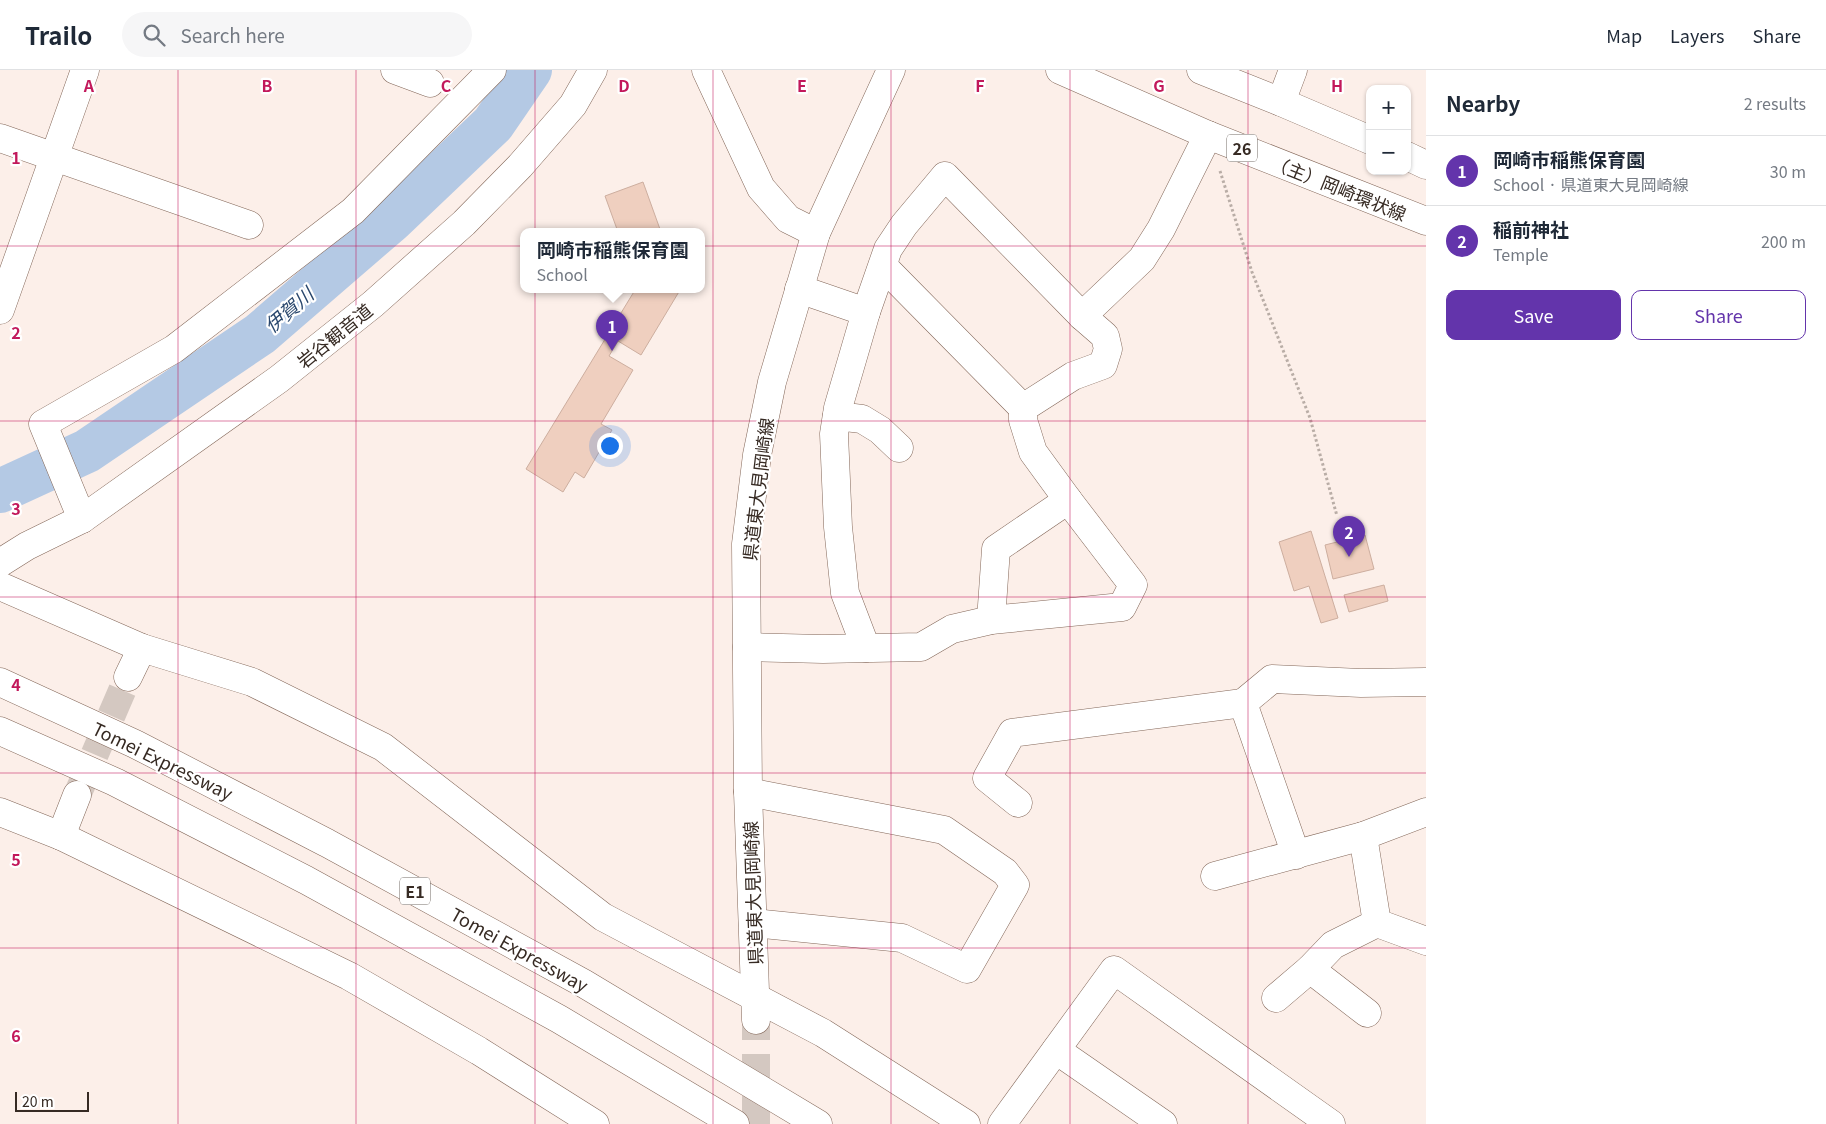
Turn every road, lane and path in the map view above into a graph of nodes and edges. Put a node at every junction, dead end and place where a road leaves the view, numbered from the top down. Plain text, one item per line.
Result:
1 (85, 70) edge
2 (395, 70) edge
3 (492, 70) edge
4 (593, 70) edge
5 (706, 70) edge
6 (890, 70) edge
7 (1060, 70) edge
8 (1201, 70) edge
9 (1293, 70) edge
10 (430, 83) dead end
11 (1282, 102) junction
12 (1208, 135) junction
13 (0, 138) edge
14 (1366, 138) edge
15 (54, 157) junction
16 (1411, 158) edge
17 (1426, 165) edge
18 (1426, 221) edge
19 (249, 225) dead end
20 (816, 233) junction
21 (883, 266) junction
22 (799, 289) junction
23 (2, 301) edge
24 (866, 312) junction
25 (1082, 316) junction
26 (1023, 408) junction
27 (837, 416) junction
28 (899, 448) dead end
29 (1068, 500) junction
30 (1337, 516) dead end
31 (82, 519) junction
32 (0, 563) edge
33 (0, 586) edge
34 (991, 620) junction
35 (747, 647) junction
36 (142, 648) junction
37 (866, 648) junction
38 (128, 677) tunnel mouth
39 (0, 682) edge
40 (1426, 682) edge
41 (1243, 703) junction
42 (0, 730) edge
43 (748, 792) junction
44 (77, 795) tunnel mouth
45 (1018, 803) dead end
46 (0, 812) edge
47 (1426, 812) edge
48 (61, 836) junction
49 (1363, 836) junction
50 (1296, 854) junction
51 (1215, 876) dead end
52 (1377, 922) junction
53 (753, 923) junction
54 (1426, 940) edge
55 (1310, 969) junction
56 (1276, 998) dead end
57 (757, 1010) junction
58 (1367, 1013) dead end
59 (1056, 1050) junction
60 (595, 1124) edge
61 (735, 1124) edge
62 (818, 1124) edge
63 (966, 1124) edge
64 (1002, 1124) edge
65 (1163, 1124) edge
66 (1331, 1124) edge

1 - 15 main road
2 - 10 main road
3 - 31 main road
4 - 31 main road, 岩谷観音道
5 - 20 main road
6 - 20 main road, 県道東大見岡崎線
7 - 12 main road, （主）岡崎環状線 / 26
8 - 11 main road
9 - 11 main road
11 - 14 main road
12 - 18 main road, （主）岡崎環状線 / 26
12 - 25 main road
12 - 30 path
13 - 15 main road
15 - 19 main road
15 - 23 main road
16 - 17 main road
20 - 22 main road, 県道東大見岡崎線
21 - 24 main road
21 - 25 main road
21 - 26 main road
22 - 24 main road
22 - 35 main road, 県道東大見岡崎線
24 - 27 main road
25 - 26 main road
26 - 29 main road
27 - 28 main road
27 - 37 main road
29 - 34 main road
29 - 34 main road
31 - 32 main road, 岩谷観音道
33 - 36 main road
34 - 37 main road
35 - 37 main road
35 - 43 main road, 県道東大見岡崎線
36 - 38 main road
36 - 57 main road
39 - 62 main road, Tomei Expressway / E1
40 - 41 main road
41 - 45 main road
41 - 50 main road
42 - 61 main road, E1
43 - 53 main road, 県道東大見岡崎線
43 - 53 main road
44 - 48 main road
46 - 48 main road
47 - 49 main road
48 - 60 main road
49 - 50 main road
49 - 52 main road
50 - 51 main road
52 - 54 main road
52 - 55 main road
53 - 57 main road, 県道東大見岡崎線
55 - 56 main road
55 - 58 main road
57 - 63 main road
59 - 64 main road
59 - 65 main road
59 - 66 main road

